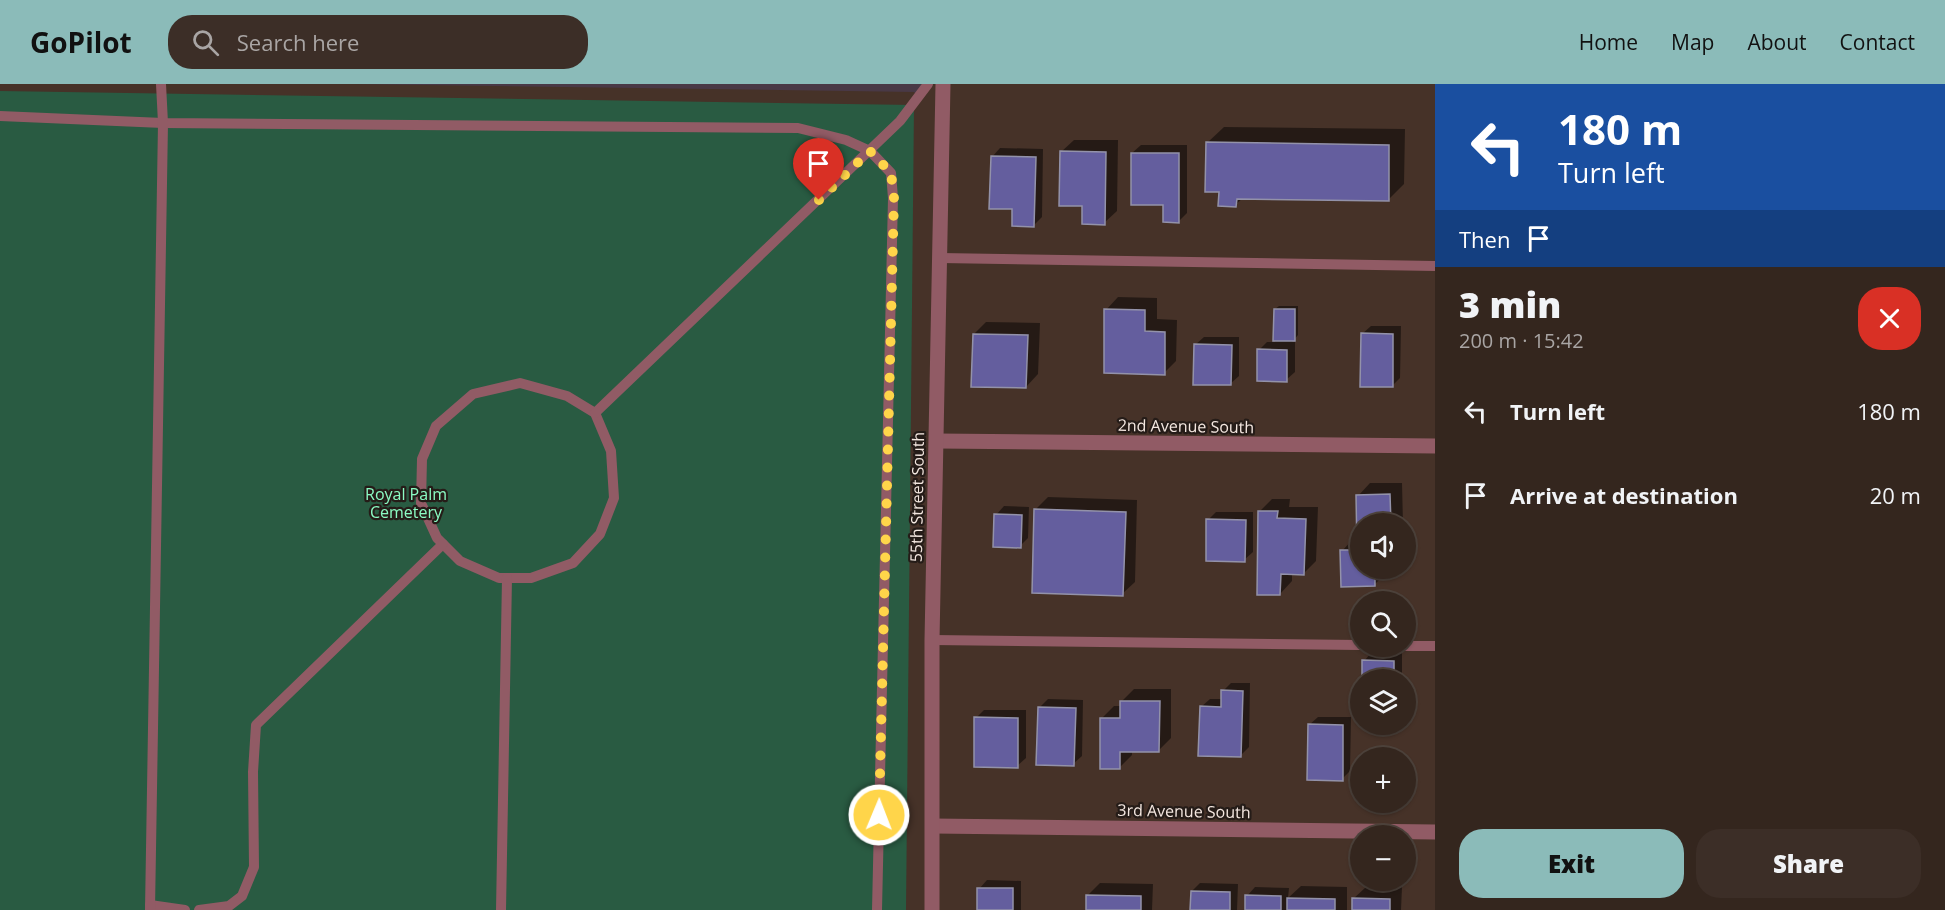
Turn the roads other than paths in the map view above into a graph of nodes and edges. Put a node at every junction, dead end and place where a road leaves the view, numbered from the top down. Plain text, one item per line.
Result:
1 (160, 84) edge
2 (928, 84) edge
3 (943, 84) edge
4 (0, 116) edge
5 (164, 123) junction
6 (870, 151) junction
7 (940, 258) junction
8 (1435, 266) edge
9 (595, 413) junction
10 (937, 441) junction
11 (1435, 446) edge
12 (443, 544) junction
13 (507, 578) junction
14 (932, 640) junction
15 (1350, 645) edge
16 (1416, 646) edge
17 (1435, 646) edge
18 (933, 826) junction
19 (1435, 832) edge
20 (150, 908) edge
21 (184, 910) edge
22 (199, 910) edge
23 (501, 910) edge
24 (877, 910) edge
25 (932, 910) edge

1 - 5 lane
2 - 6 lane
3 - 7 street, 55th Street South
4 - 5 lane
5 - 6 lane
5 - 20 lane
6 - 9 lane
6 - 24 lane
7 - 8 lane
7 - 10 street, 55th Street South
9 - 12 lane
9 - 13 lane
10 - 11 street, 2nd Avenue South
10 - 14 street, 55th Street South
12 - 13 lane
12 - 22 lane
13 - 23 lane
14 - 15 lane
14 - 18 street, 55th Street South
16 - 17 lane
18 - 19 street, 3rd Avenue South
18 - 25 street, 55th Street South
20 - 21 lane

